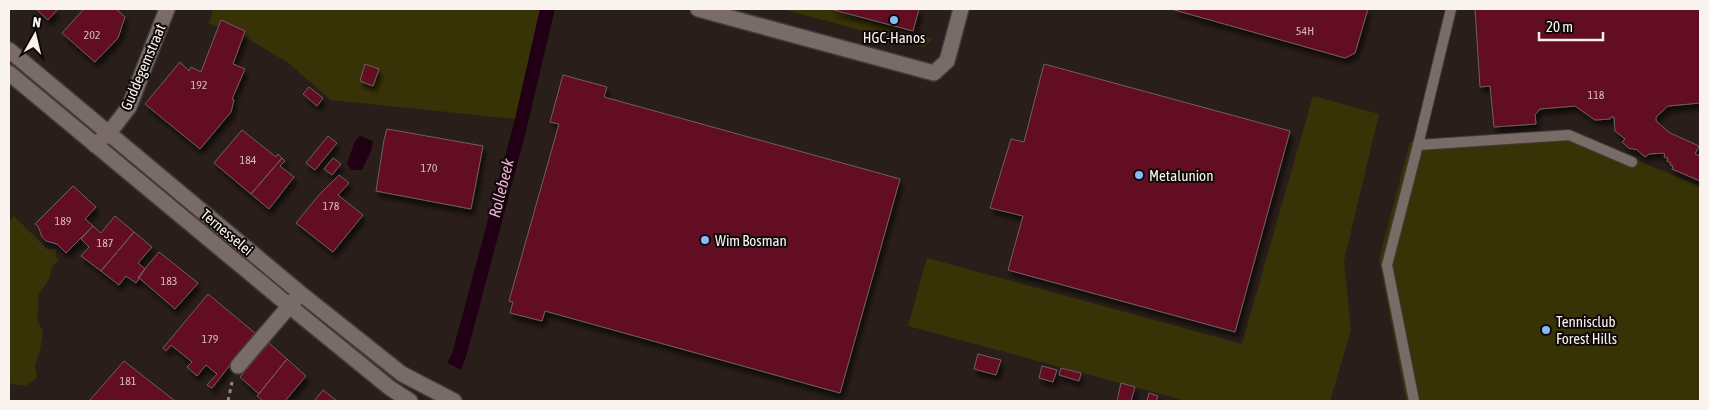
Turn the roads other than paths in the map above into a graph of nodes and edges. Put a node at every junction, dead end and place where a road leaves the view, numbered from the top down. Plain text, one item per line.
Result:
1 (167, 9) edge
2 (698, 9) edge
3 (961, 9) edge
4 (1451, 9) edge
5 (9, 50) edge
6 (9, 73) edge
7 (109, 133) junction
8 (95, 145) junction
9 (1418, 145) junction
10 (1632, 162) dead end
11 (300, 293) junction
12 (289, 306) junction
13 (238, 366) dead end
14 (410, 401) edge
15 (454, 401) edge
16 (1414, 401) edge

1 - 7 street, Guddegemstraat
2 - 3 street
4 - 9 lane
5 - 7 street, Ternesselei
6 - 8 street, Ternesselei
7 - 8 street, Guddegemstraat
7 - 11 street, Ternesselei
8 - 12 street, Ternesselei
9 - 10 lane
9 - 16 lane
11 - 12 street
11 - 15 street, Ternesselei
12 - 13 street
12 - 14 street, Ternesselei

